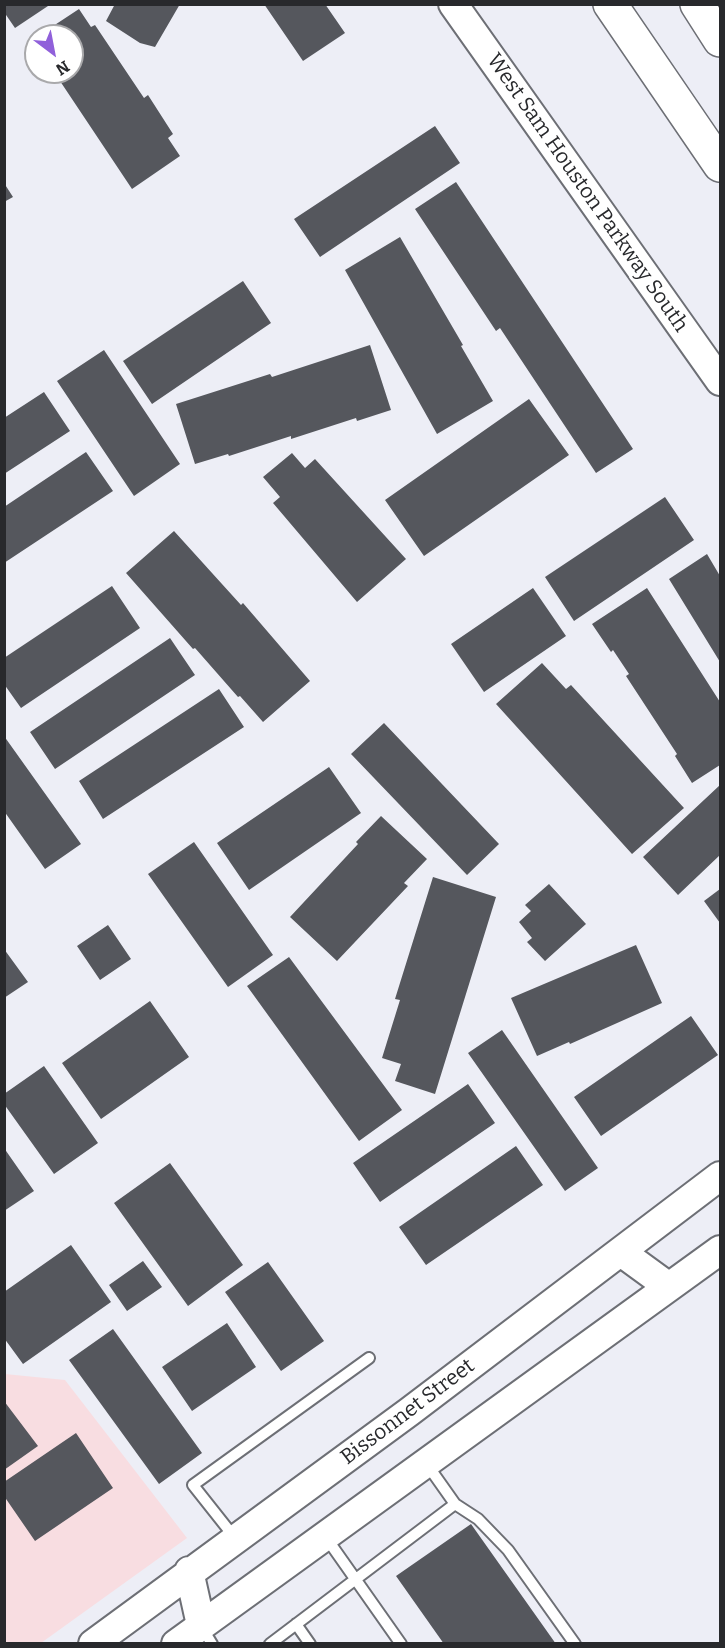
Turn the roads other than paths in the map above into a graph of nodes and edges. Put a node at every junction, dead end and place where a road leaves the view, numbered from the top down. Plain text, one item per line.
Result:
1 (453, 4) edge
2 (610, 4) edge
3 (697, 4) edge
4 (720, 40) edge
5 (720, 165) edge
6 (720, 381) edge
7 (720, 1176) edge
8 (720, 1250) edge
9 (621, 1252) junction
10 (669, 1287) junction
11 (369, 1358) dead end
12 (426, 1463) junction
13 (455, 1504) junction
14 (325, 1536) junction
15 (236, 1540) junction
16 (189, 1572) junction
17 (355, 1580) junction
18 (296, 1624) junction
19 (206, 1634) edge
20 (277, 1641) edge
21 (93, 1644) edge
22 (176, 1644) edge
23 (310, 1644) edge
24 (401, 1644) edge
25 (575, 1644) edge

1 - 6 main road, West Sam Houston Parkway South
2 - 5 highway
3 - 4 highway
7 - 9 main road, Bissonnet Street
8 - 10 main road
9 - 10 main road
9 - 15 main road, Bissonnet Street
10 - 12 main road
11 - 15 lane
12 - 13 lane
12 - 14 main road
13 - 17 lane
13 - 25 lane
14 - 17 lane
14 - 19 main road
15 - 16 main road, Bissonnet Street
16 - 19 main road
16 - 21 main road, Bissonnet Street
17 - 18 lane
17 - 24 lane
18 - 20 lane
18 - 23 lane
19 - 22 main road

